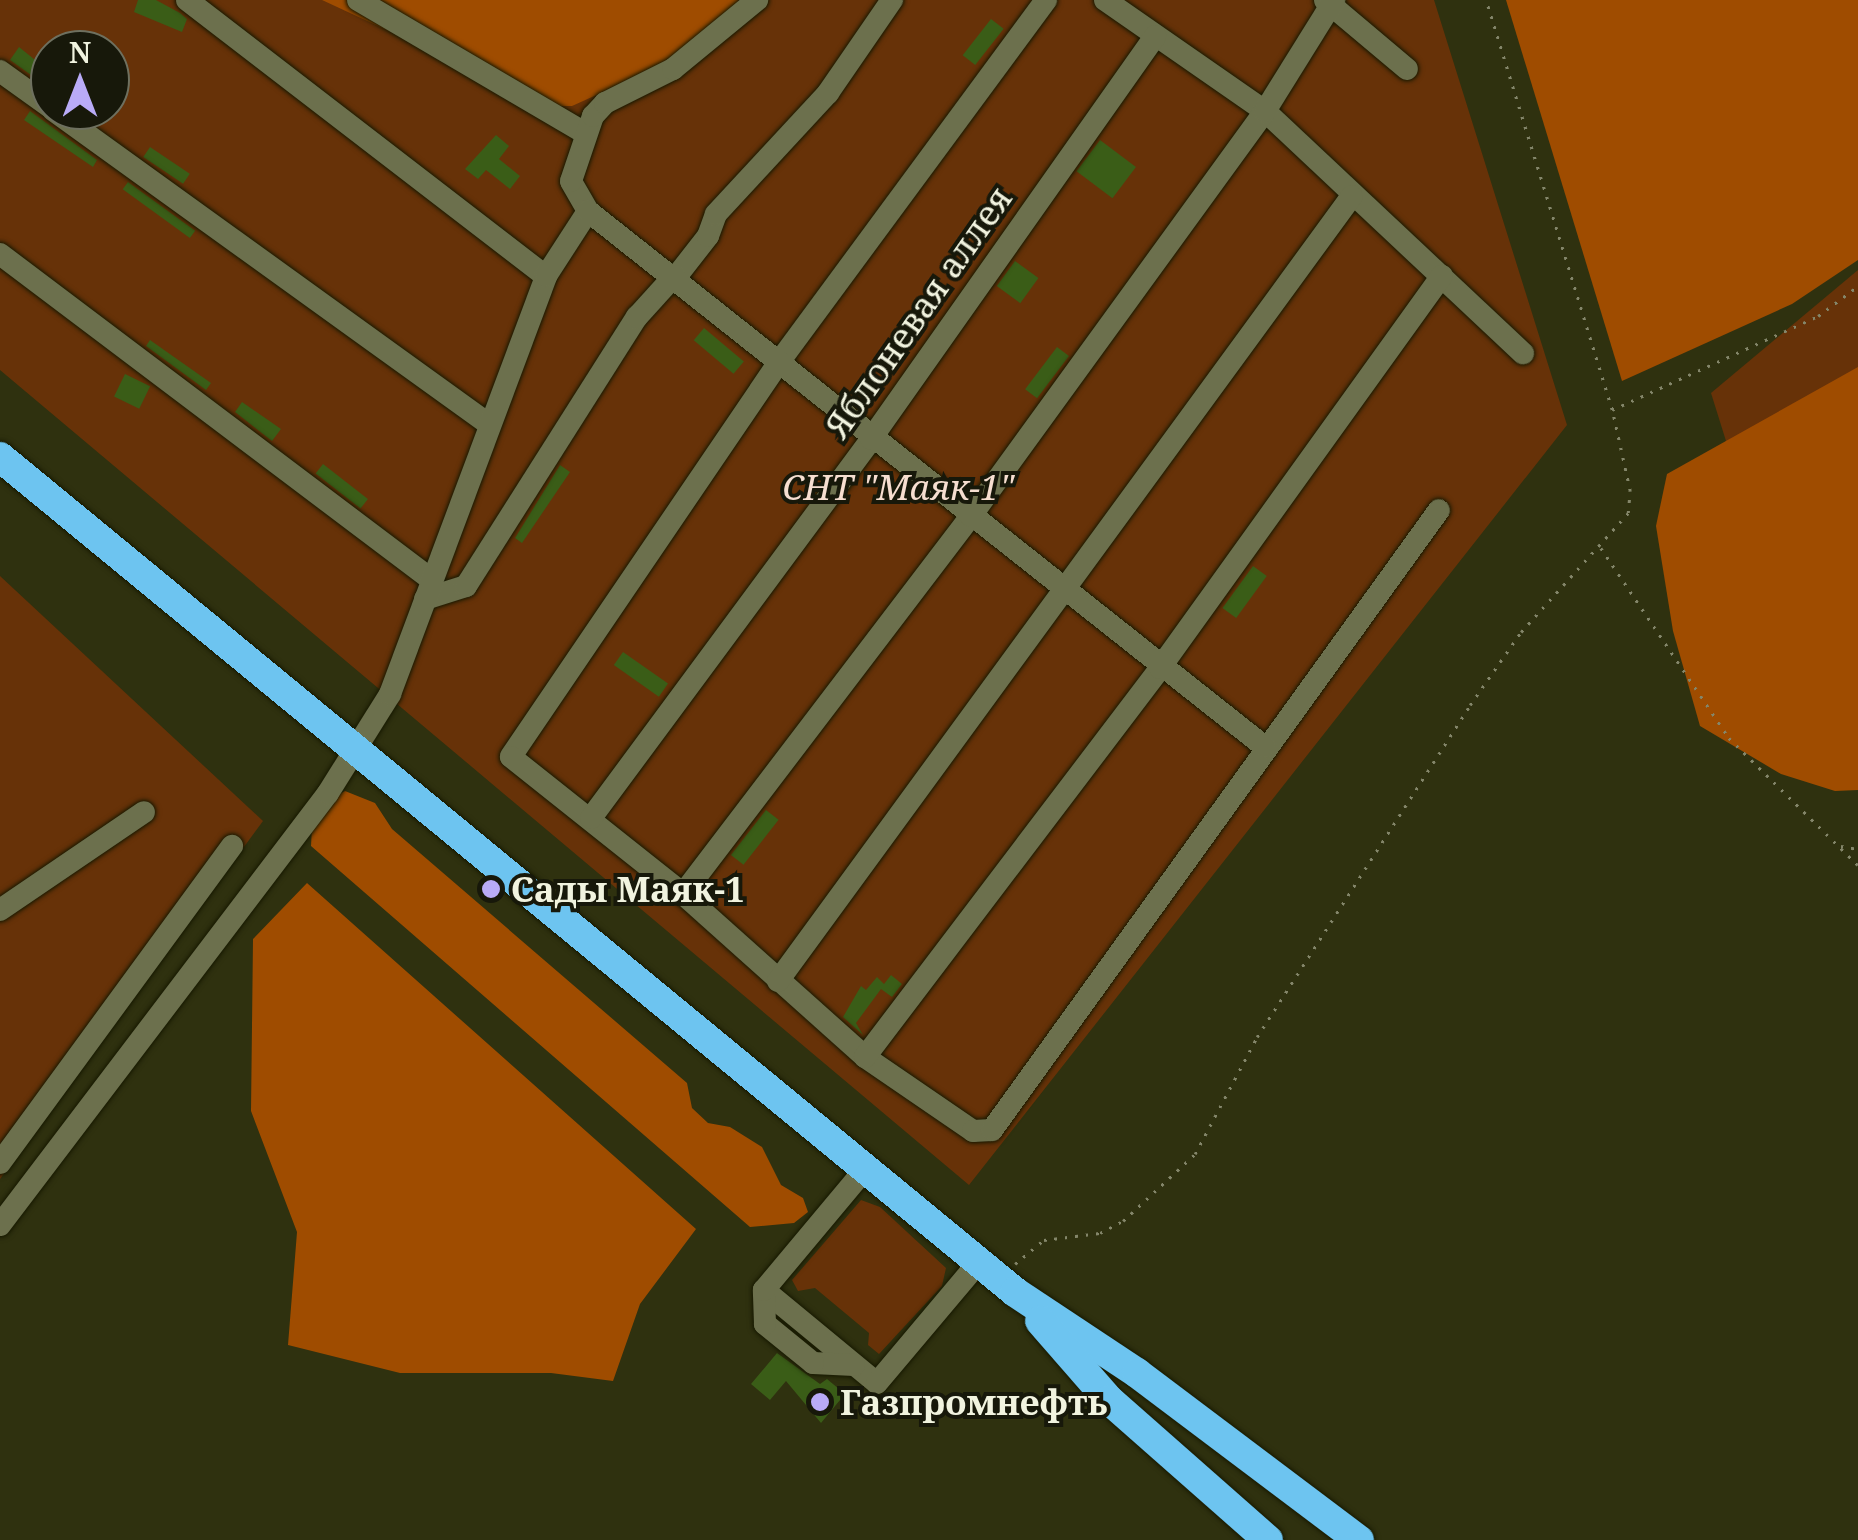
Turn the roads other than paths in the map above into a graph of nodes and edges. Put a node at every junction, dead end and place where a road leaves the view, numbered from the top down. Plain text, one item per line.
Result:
1 (187, 0) edge
2 (358, 0) edge
3 (757, 0) edge
4 (892, 0) edge
5 (1046, 0) edge
6 (1104, 0) edge
7 (1330, 2) edge
8 (1155, 36) junction
9 (1407, 68) dead end
10 (0, 72) edge
11 (30, 93) edge
12 (1265, 111) junction
13 (81, 130) edge
14 (586, 134) junction
15 (1352, 196) junction
16 (588, 211) junction
17 (0, 254) edge
18 (546, 276) junction
19 (1442, 276) junction
20 (675, 277) junction
21 (1524, 353) dead end
22 (779, 362) junction
23 (487, 423) junction
24 (871, 439) junction
25 (0, 457) edge
26 (1439, 510) dead end
27 (971, 516) junction
28 (429, 589) junction
29 (1066, 592) junction
30 (1160, 668) junction
31 (1266, 747) junction
32 (358, 748) junction
33 (144, 812) dead end
34 (591, 818) junction
35 (232, 846) dead end
36 (684, 894) junction
37 (0, 910) edge
38 (778, 981) junction
39 (864, 1057) junction
40 (0, 1164) edge
41 (866, 1168) junction
42 (0, 1225) edge
43 (998, 1278) junction
44 (1268, 1540) edge
45 (1359, 1540) edge

1 - 18 lane
2 - 14 lane
3 - 14 lane
4 - 20 lane
5 - 22 lane
6 - 8 lane
7 - 9 lane
7 - 12 lane
8 - 12 lane
8 - 24 lane, Яблоневая аллея
10 - 11 lane
12 - 15 lane
12 - 27 lane
13 - 23 lane
14 - 16 lane
15 - 19 lane
15 - 29 lane
16 - 18 lane
16 - 20 lane
17 - 28 lane
18 - 23 lane
19 - 21 lane
19 - 30 lane
20 - 22 lane
20 - 28 lane
22 - 24 lane
22 - 34 lane
23 - 28 lane
24 - 27 lane
24 - 34 lane, Яблоневая аллея
25 - 32 highway
26 - 31 lane
27 - 29 lane
27 - 36 lane
28 - 32 lane
29 - 30 lane
29 - 38 lane
30 - 31 lane
30 - 39 lane
31 - 39 lane
32 - 41 highway
32 - 42 lane
33 - 37 lane
34 - 36 lane
35 - 40 lane
36 - 38 lane
38 - 39 lane
41 - 43 highway
41 - 43 lane
43 - 44 highway
43 - 45 highway

